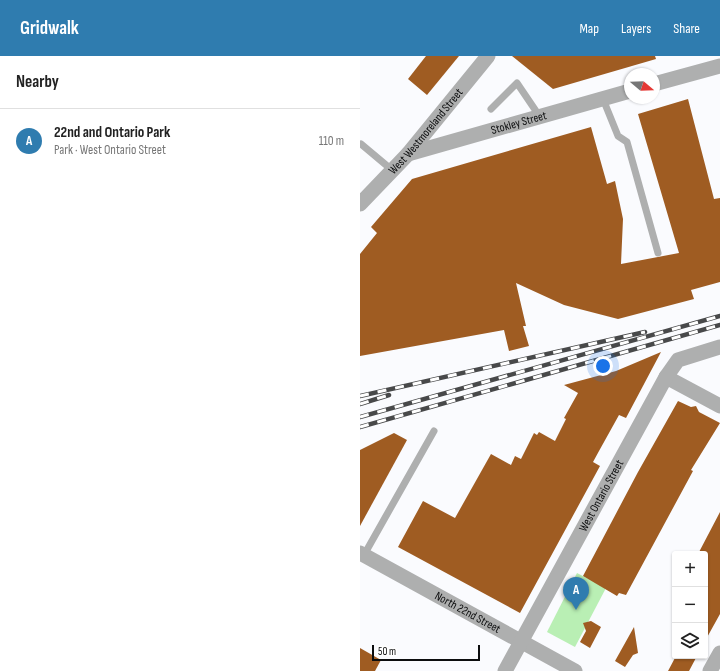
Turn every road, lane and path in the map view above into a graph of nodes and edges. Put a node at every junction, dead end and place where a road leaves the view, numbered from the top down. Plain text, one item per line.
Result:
1 (488, 56) edge
2 (720, 66) edge
3 (660, 82) edge
4 (624, 93) edge
5 (603, 99) junction
6 (491, 109) dead end
7 (540, 117) junction
8 (361, 144) dead end
9 (408, 154) junction
10 (392, 170) junction
11 (362, 199) edge
12 (658, 254) dead end
13 (720, 347) edge
14 (666, 377) junction
15 (720, 406) edge
16 (434, 431) dead end
17 (361, 557) edge
18 (521, 641) junction
19 (720, 653) edge
20 (505, 671) edge
21 (576, 671) edge
22 (710, 671) edge

1 - 9 street, West Westmoreland Street
2 - 3 street
4 - 5 street, Stokley Street
5 - 7 street, Stokley Street
5 - 12 lane
6 - 7 lane
7 - 9 street, Stokley Street
8 - 10 lane
9 - 10 street, West Westmoreland Street
10 - 11 street, West Westmoreland Street
13 - 14 street, West Ontario Street
14 - 15 street
14 - 18 street, West Ontario Street
16 - 17 lane
17 - 18 street, North 22nd Street
18 - 20 street, West Ontario Street
18 - 21 street, North 22nd Street
19 - 22 street

